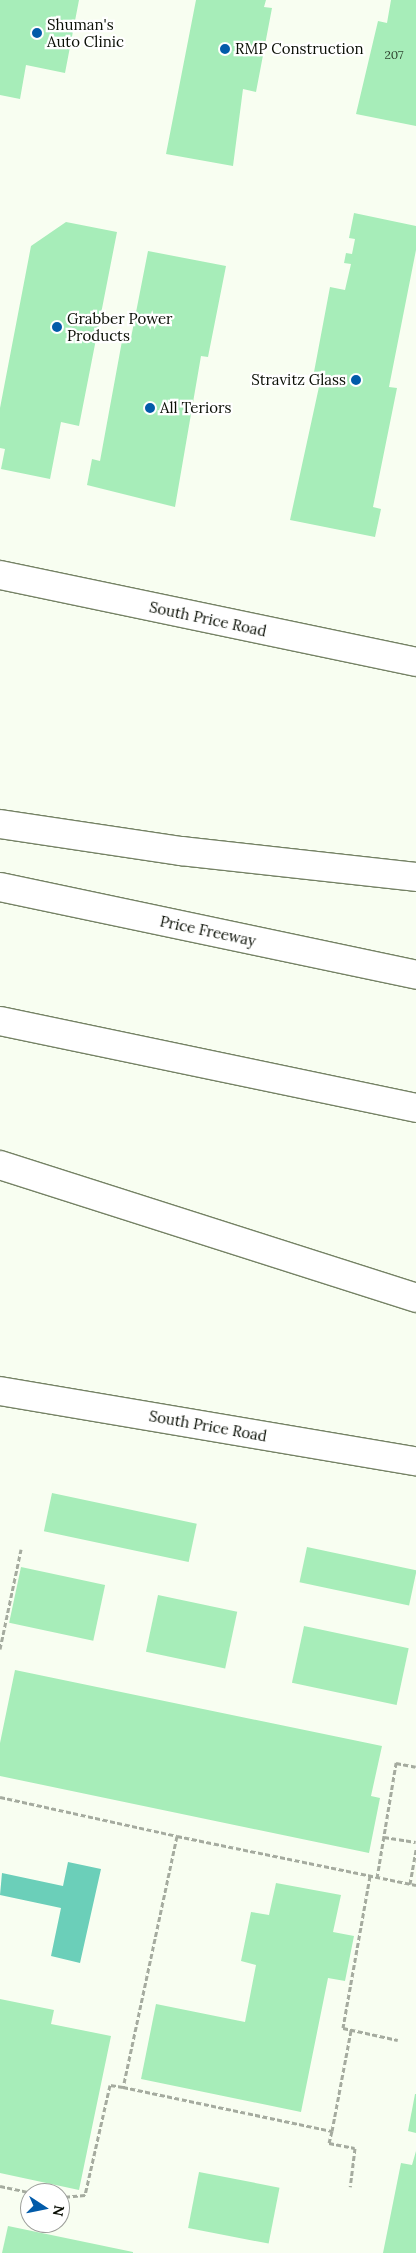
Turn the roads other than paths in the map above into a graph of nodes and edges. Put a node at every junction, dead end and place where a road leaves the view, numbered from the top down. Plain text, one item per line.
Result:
1 (0, 575) edge
2 (416, 662) edge
3 (0, 824) edge
4 (416, 877) edge
5 (0, 887) edge
6 (416, 975) edge
7 (0, 1021) edge
8 (416, 1108) edge
9 (0, 1165) edge
10 (416, 1298) edge
11 (0, 1390) edge
12 (416, 1462) edge

1 - 2 main road, South Price Road
3 - 4 main road
5 - 6 main road, Price Freeway
7 - 8 main road
9 - 10 main road
11 - 12 main road, South Price Road

